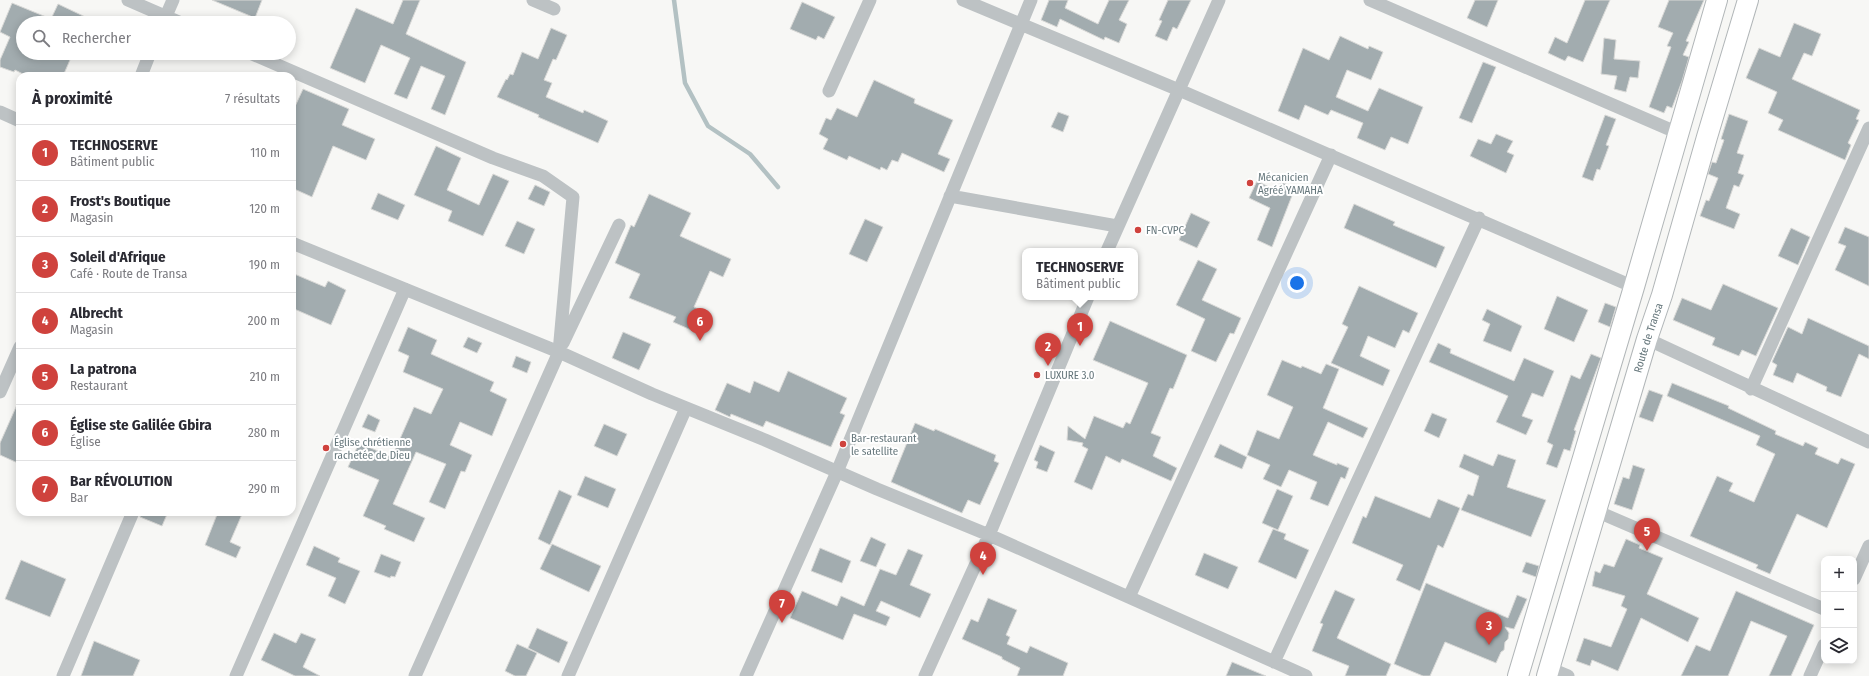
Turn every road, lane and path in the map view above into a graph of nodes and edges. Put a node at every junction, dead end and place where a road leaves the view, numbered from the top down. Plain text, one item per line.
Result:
1 (128, 0) edge
2 (173, 0) edge
3 (533, 0) edge
4 (870, 0) edge
5 (963, 0) edge
6 (1032, 0) edge
7 (1219, 0) edge
8 (1370, 0) edge
9 (1717, 0) edge
10 (1748, 0) edge
11 (554, 9) dead end
12 (157, 16) edge
13 (166, 16) edge
14 (1021, 24) junction
15 (147, 60) edge
16 (266, 60) edge
17 (142, 72) edge
18 (294, 72) edge
19 (296, 73) edge
20 (1180, 90) junction
21 (829, 91) dead end
22 (0, 112) edge
23 (16, 119) edge
24 (1869, 128) edge
25 (1678, 133) junction
26 (1331, 155) junction
27 (950, 196) junction
28 (1479, 218) junction
29 (619, 225) dead end
30 (1117, 226) junction
31 (296, 245) edge
32 (1108, 248) edge
33 (1634, 287) junction
34 (405, 290) junction
35 (1087, 300) edge
36 (1647, 339) junction
37 (559, 352) junction
38 (16, 355) edge
39 (1, 387) edge
40 (1751, 389) junction
41 (686, 408) junction
42 (1869, 442) edge
43 (837, 472) junction
44 (1596, 511) junction
45 (131, 516) edge
46 (989, 535) junction
47 (1869, 546) edge
48 (1857, 572) edge
49 (1129, 596) junction
50 (1821, 608) edge
51 (1821, 652) edge
52 (1274, 662) junction
53 (1548, 672) edge
54 (63, 676) edge
55 (236, 676) edge
56 (415, 676) edge
57 (568, 676) edge
58 (746, 676) edge
59 (925, 676) edge
60 (1306, 676) edge
61 (1518, 676) edge
62 (1568, 676) edge
63 (1810, 676) edge

1 - 12 street
2 - 13 street
3 - 11 street
4 - 21 street
5 - 14 street
6 - 14 street
7 - 20 street
8 - 25 street
9 - 25 main road
10 - 36 main road, Route de Transa
14 - 20 street
14 - 27 street
15 - 17 street
16 - 18 street
19 - 37 street
20 - 26 street
20 - 30 street
22 - 23 street
24 - 40 street
25 - 33 main road
26 - 28 street
26 - 49 street
27 - 30 street
27 - 43 street
28 - 33 street
28 - 52 street
29 - 37 street
30 - 32 street
31 - 34 street
33 - 61 main road
34 - 37 street
34 - 55 street
35 - 46 street
36 - 40 street
36 - 44 main road, Route de Transa
37 - 41 street
37 - 56 street
38 - 39 street
40 - 42 street
41 - 43 street
41 - 57 street
43 - 46 street
43 - 58 street
44 - 50 street
44 - 53 main road, Route de Transa
45 - 54 street
46 - 49 street
46 - 59 street
47 - 48 street
49 - 52 street
51 - 63 street
52 - 60 street
53 - 62 street

